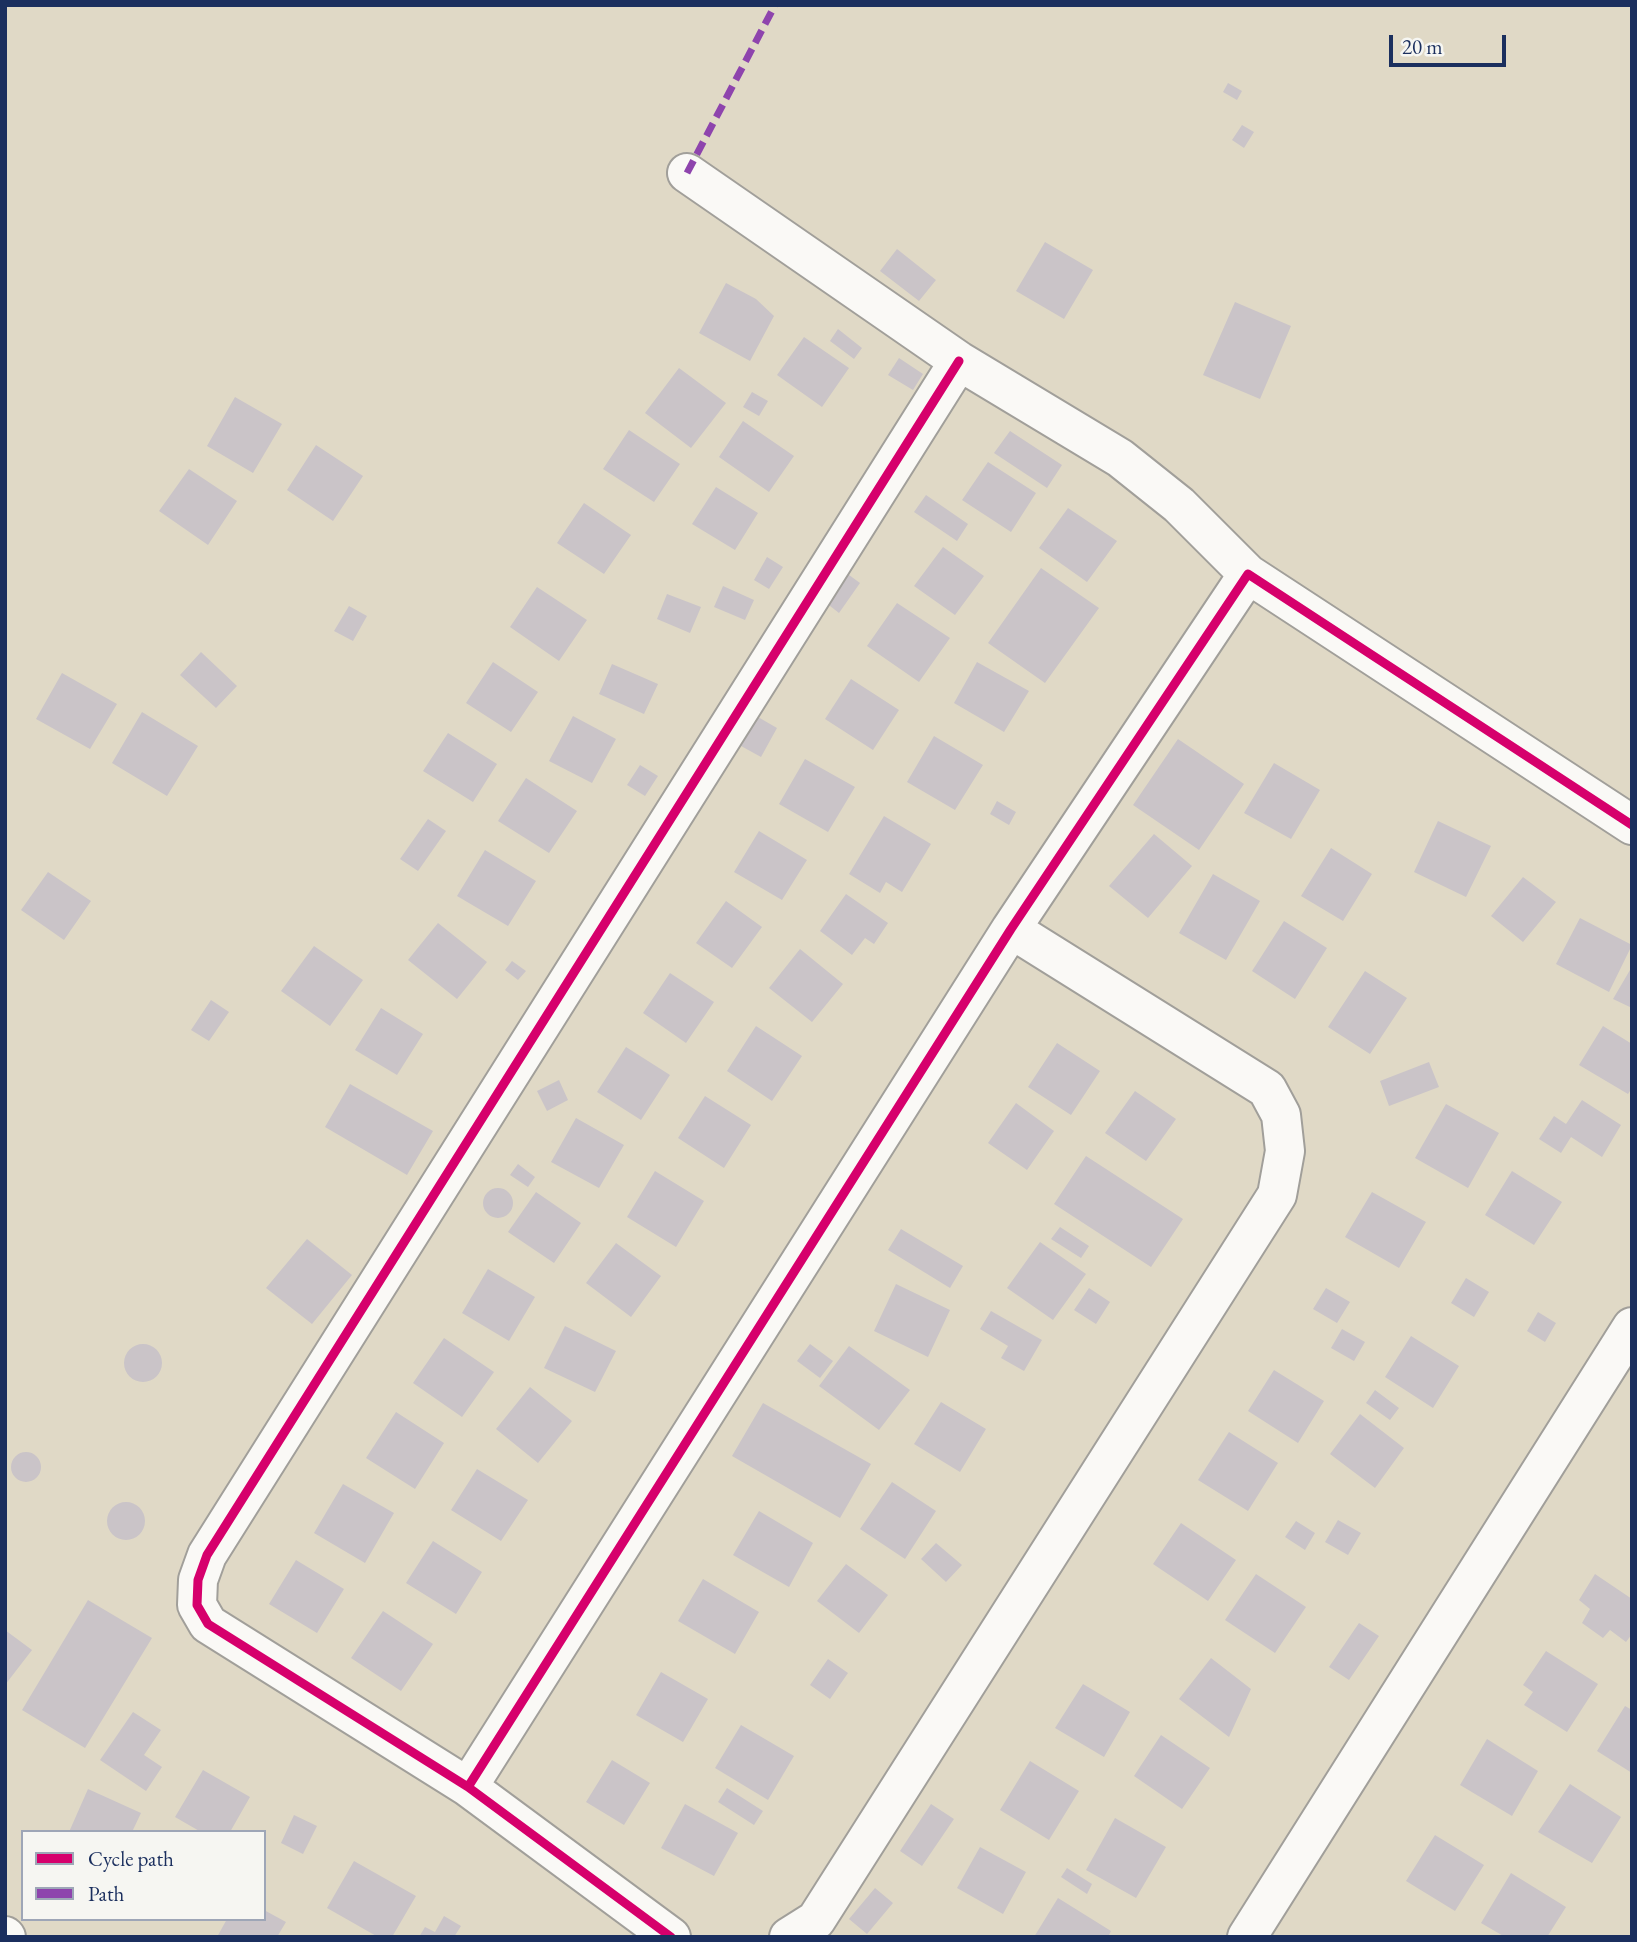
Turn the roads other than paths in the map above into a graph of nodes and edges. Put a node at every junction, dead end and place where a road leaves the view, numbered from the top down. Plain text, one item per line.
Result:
1 (687, 173) dead end
2 (958, 361) junction
3 (1248, 574) junction
4 (1632, 825) edge
5 (1011, 929) junction
6 (1632, 1327) edge
7 (468, 1787) junction
8 (671, 1937) edge
9 (789, 1937) edge
10 (1247, 1937) edge

1 - 2 street
2 - 3 street
2 - 7 street
3 - 4 street
3 - 5 street
5 - 7 street
5 - 9 street
6 - 10 street
7 - 8 street

